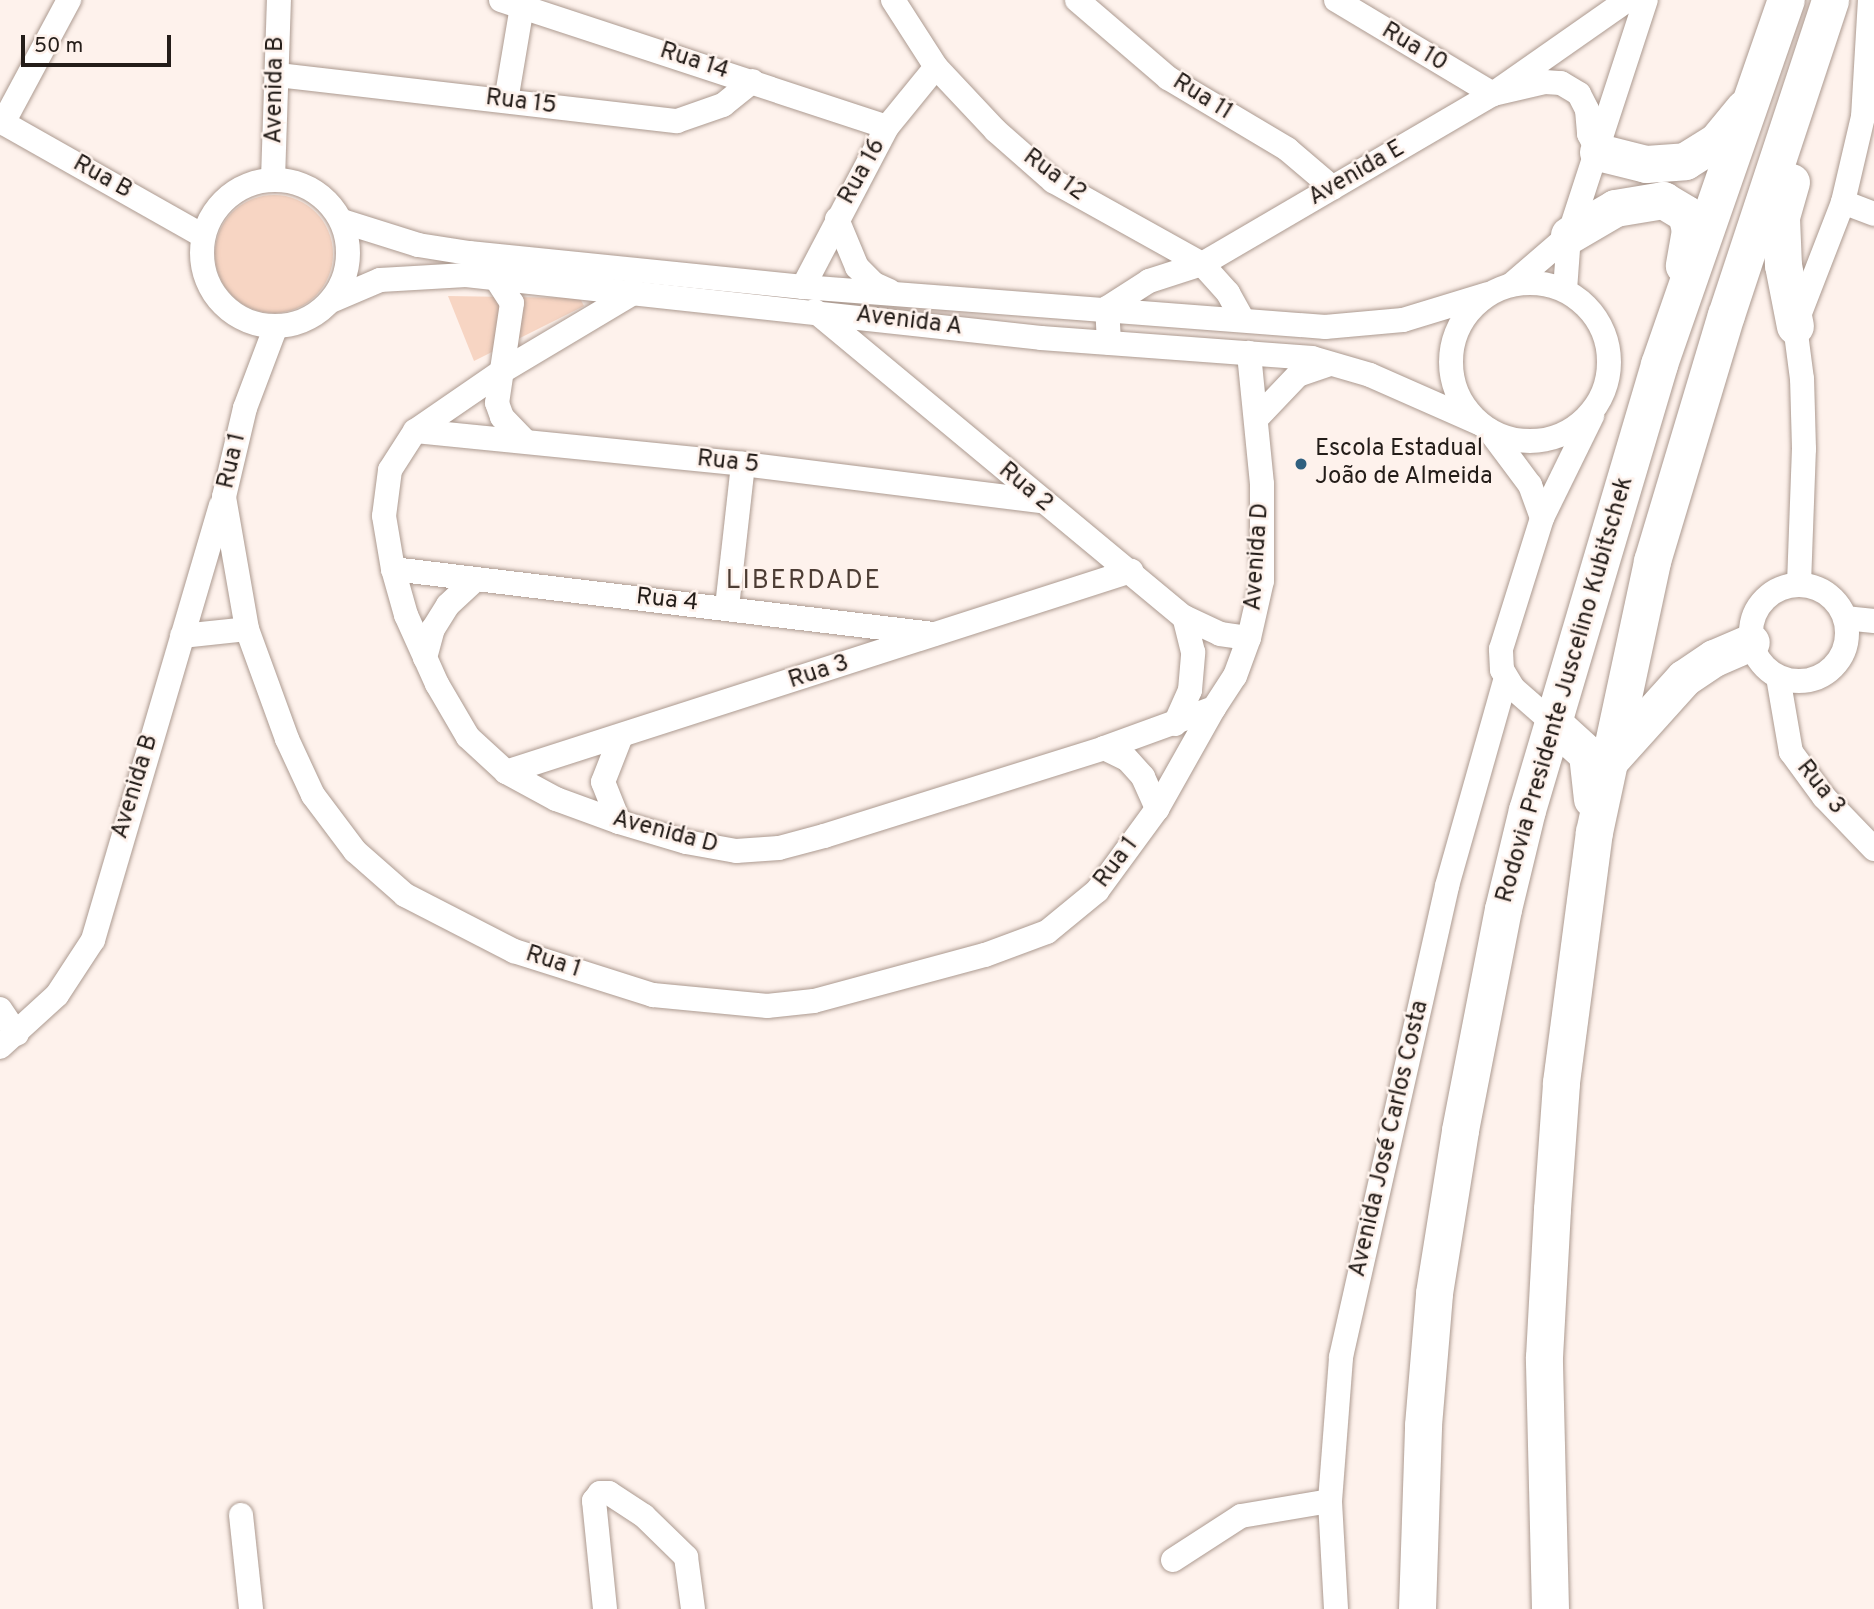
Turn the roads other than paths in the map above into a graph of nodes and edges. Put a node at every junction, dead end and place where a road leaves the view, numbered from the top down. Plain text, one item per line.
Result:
1 (69, 0) edge
2 (279, 0) edge
3 (893, 0) edge
4 (1077, 0) edge
5 (1336, 0) edge
6 (1646, 0) edge
7 (1786, 0) edge
8 (1830, 0) edge
9 (1849, 0) edge
10 (1870, 0) edge
11 (513, 2) edge
12 (1612, 4) edge
13 (1871, 56) edge
14 (936, 67) junction
15 (278, 75) junction
16 (753, 80) junction
17 (1757, 90) junction
18 (1493, 94) junction
19 (506, 102) junction
20 (2, 122) edge
21 (887, 128) junction
22 (1598, 152) junction
23 (273, 180) junction
24 (1334, 188) junction
25 (1843, 202) junction
26 (1874, 214) edge
27 (837, 219) junction
28 (342, 221) junction
29 (1569, 235) junction
30 (203, 236) junction
31 (1202, 264) junction
32 (495, 277) junction
33 (1512, 285) junction
34 (803, 287) junction
35 (1564, 290) junction
36 (635, 292) junction
37 (896, 293) junction
38 (1488, 294) junction
39 (331, 300) junction
40 (1107, 307) junction
41 (815, 311) junction
42 (1242, 318) junction
43 (276, 326) junction
44 (1795, 326) junction
45 (1110, 343) junction
46 (1249, 353) junction
47 (1330, 363) junction
48 (1659, 364) junction
49 (501, 372) junction
50 (1597, 405) junction
51 (1257, 418) junction
52 (1483, 425) junction
53 (415, 431) junction
54 (525, 441) junction
55 (743, 464) junction
56 (224, 497) junction
57 (1041, 502) junction
58 (1542, 518) junction
59 (393, 569) junction
60 (1131, 571) junction
61 (474, 581) junction
62 (1799, 584) junction
63 (727, 607) junction
64 (1184, 617) junction
65 (1874, 623) edge
66 (1847, 626) junction
67 (247, 629) junction
68 (940, 635) junction
69 (182, 636) junction
70 (1250, 638) junction
71 (1751, 642) junction
72 (425, 658) junction
73 (1506, 678) junction
74 (1786, 679) junction
75 (1214, 708) junction
76 (1175, 724) junction
77 (1554, 724) junction
78 (621, 736) junction
79 (1104, 748) junction
80 (1611, 760) junction
81 (506, 772) junction
82 (1157, 809) junction
83 (619, 822) junction
84 (1594, 832) junction
85 (1874, 849) edge
86 (0, 1009) edge
87 (8, 1041) edge
88 (1329, 1501) junction
89 (241, 1515) dead end
90 (1173, 1560) dead end
91 (251, 1609) edge
92 (605, 1609) edge
93 (693, 1609) edge
94 (1336, 1609) edge
95 (1417, 1609) edge
96 (1550, 1609) edge

1 - 20 street
2 - 15 street, Avenida B
3 - 14 street, Rua 12
4 - 24 street, Rua 11
5 - 18 street, Rua 10
6 - 22 street
7 - 17 highway, Rodovia Presidente Juscelino Kubitschek
8 - 80 highway, Rodovia Presidente Juscelino Kubitschek
9 - 44 highway
10 - 13 street
11 - 16 street, Rua 14
11 - 19 street
12 - 18 street, Avenida E
13 - 25 street
14 - 21 street, Rua 16
14 - 31 street, Rua 12
15 - 19 street, Rua 15
15 - 23 street, Avenida B
16 - 19 street, Rua 15
16 - 21 street, Rua 14
17 - 22 highway
17 - 48 highway, Rodovia Presidente Juscelino Kubitschek
18 - 22 street
18 - 24 street, Avenida E
20 - 30 street, Rua B
21 - 27 street, Rua 16
22 - 29 street
23 - 28 street
23 - 30 street
24 - 31 street, Avenida E
25 - 26 street
25 - 44 street
27 - 34 street, Rua 16
27 - 37 street
28 - 34 street, Avenida A
28 - 39 street
29 - 33 street
29 - 35 street
29 - 48 highway
30 - 43 street
31 - 40 street, Avenida E
31 - 42 street, Rua 12
32 - 36 street, Avenida A
32 - 39 street, Avenida A
32 - 49 street
33 - 35 street
33 - 38 street
34 - 37 street, Avenida A
35 - 50 street
36 - 41 street, Avenida A
36 - 49 street, Avenida D
37 - 40 street, Avenida A
38 - 42 street, Avenida A
38 - 52 street
39 - 43 street
40 - 42 street, Avenida A
40 - 45 street
41 - 45 street, Avenida A
41 - 57 street, Rua 2
43 - 56 street, Rua 1
44 - 62 street
45 - 46 street, Avenida A
46 - 47 street, Avenida A
46 - 51 street, Avenida D
47 - 51 street
47 - 52 street, Avenida A
48 - 77 highway, Rodovia Presidente Juscelino Kubitschek
49 - 53 street, Avenida D
49 - 54 street
50 - 52 street
50 - 58 street, Avenida José Carlos Costa
51 - 70 street, Avenida D
52 - 58 street
53 - 54 street, Rua 5
53 - 59 street, Avenida D
54 - 55 street, Rua 5
55 - 57 street, Rua 5
55 - 63 street
56 - 67 street, Rua 1
56 - 69 street, Avenida B
57 - 60 street, Rua 2
58 - 73 street, Avenida José Carlos Costa
59 - 61 street, Rua 4
59 - 72 street, Avenida D
60 - 64 street, Rua 2
60 - 68 street, Rua 3
61 - 63 street, Rua 4
61 - 72 street
62 - 66 street
62 - 71 street
63 - 68 street, Rua 4
64 - 70 street, Rua 2
64 - 76 street
65 - 66 street
66 - 74 street
67 - 69 street
67 - 82 street, Rua 1
68 - 78 street, Rua 3
69 - 87 street, Avenida B
70 - 75 street, Avenida D
71 - 74 street
71 - 80 highway
72 - 81 street, Avenida D
73 - 77 street
73 - 88 street, Avenida José Carlos Costa
74 - 85 street, Rua 3
75 - 76 street, Avenida D
75 - 82 street, Rua 1
76 - 79 street, Avenida D
77 - 84 highway
77 - 95 highway, Rodovia Presidente Juscelino Kubitschek
78 - 81 street, Rua 3
78 - 83 street
79 - 82 street
79 - 83 street, Avenida D
80 - 84 highway, Rodovia Presidente Juscelino Kubitschek
81 - 83 street, Avenida D
84 - 96 highway, Rodovia Presidente Juscelino Kubitschek
86 - 87 street
88 - 90 street
88 - 94 street, Avenida José Carlos Costa
89 - 91 street
92 - 93 street

